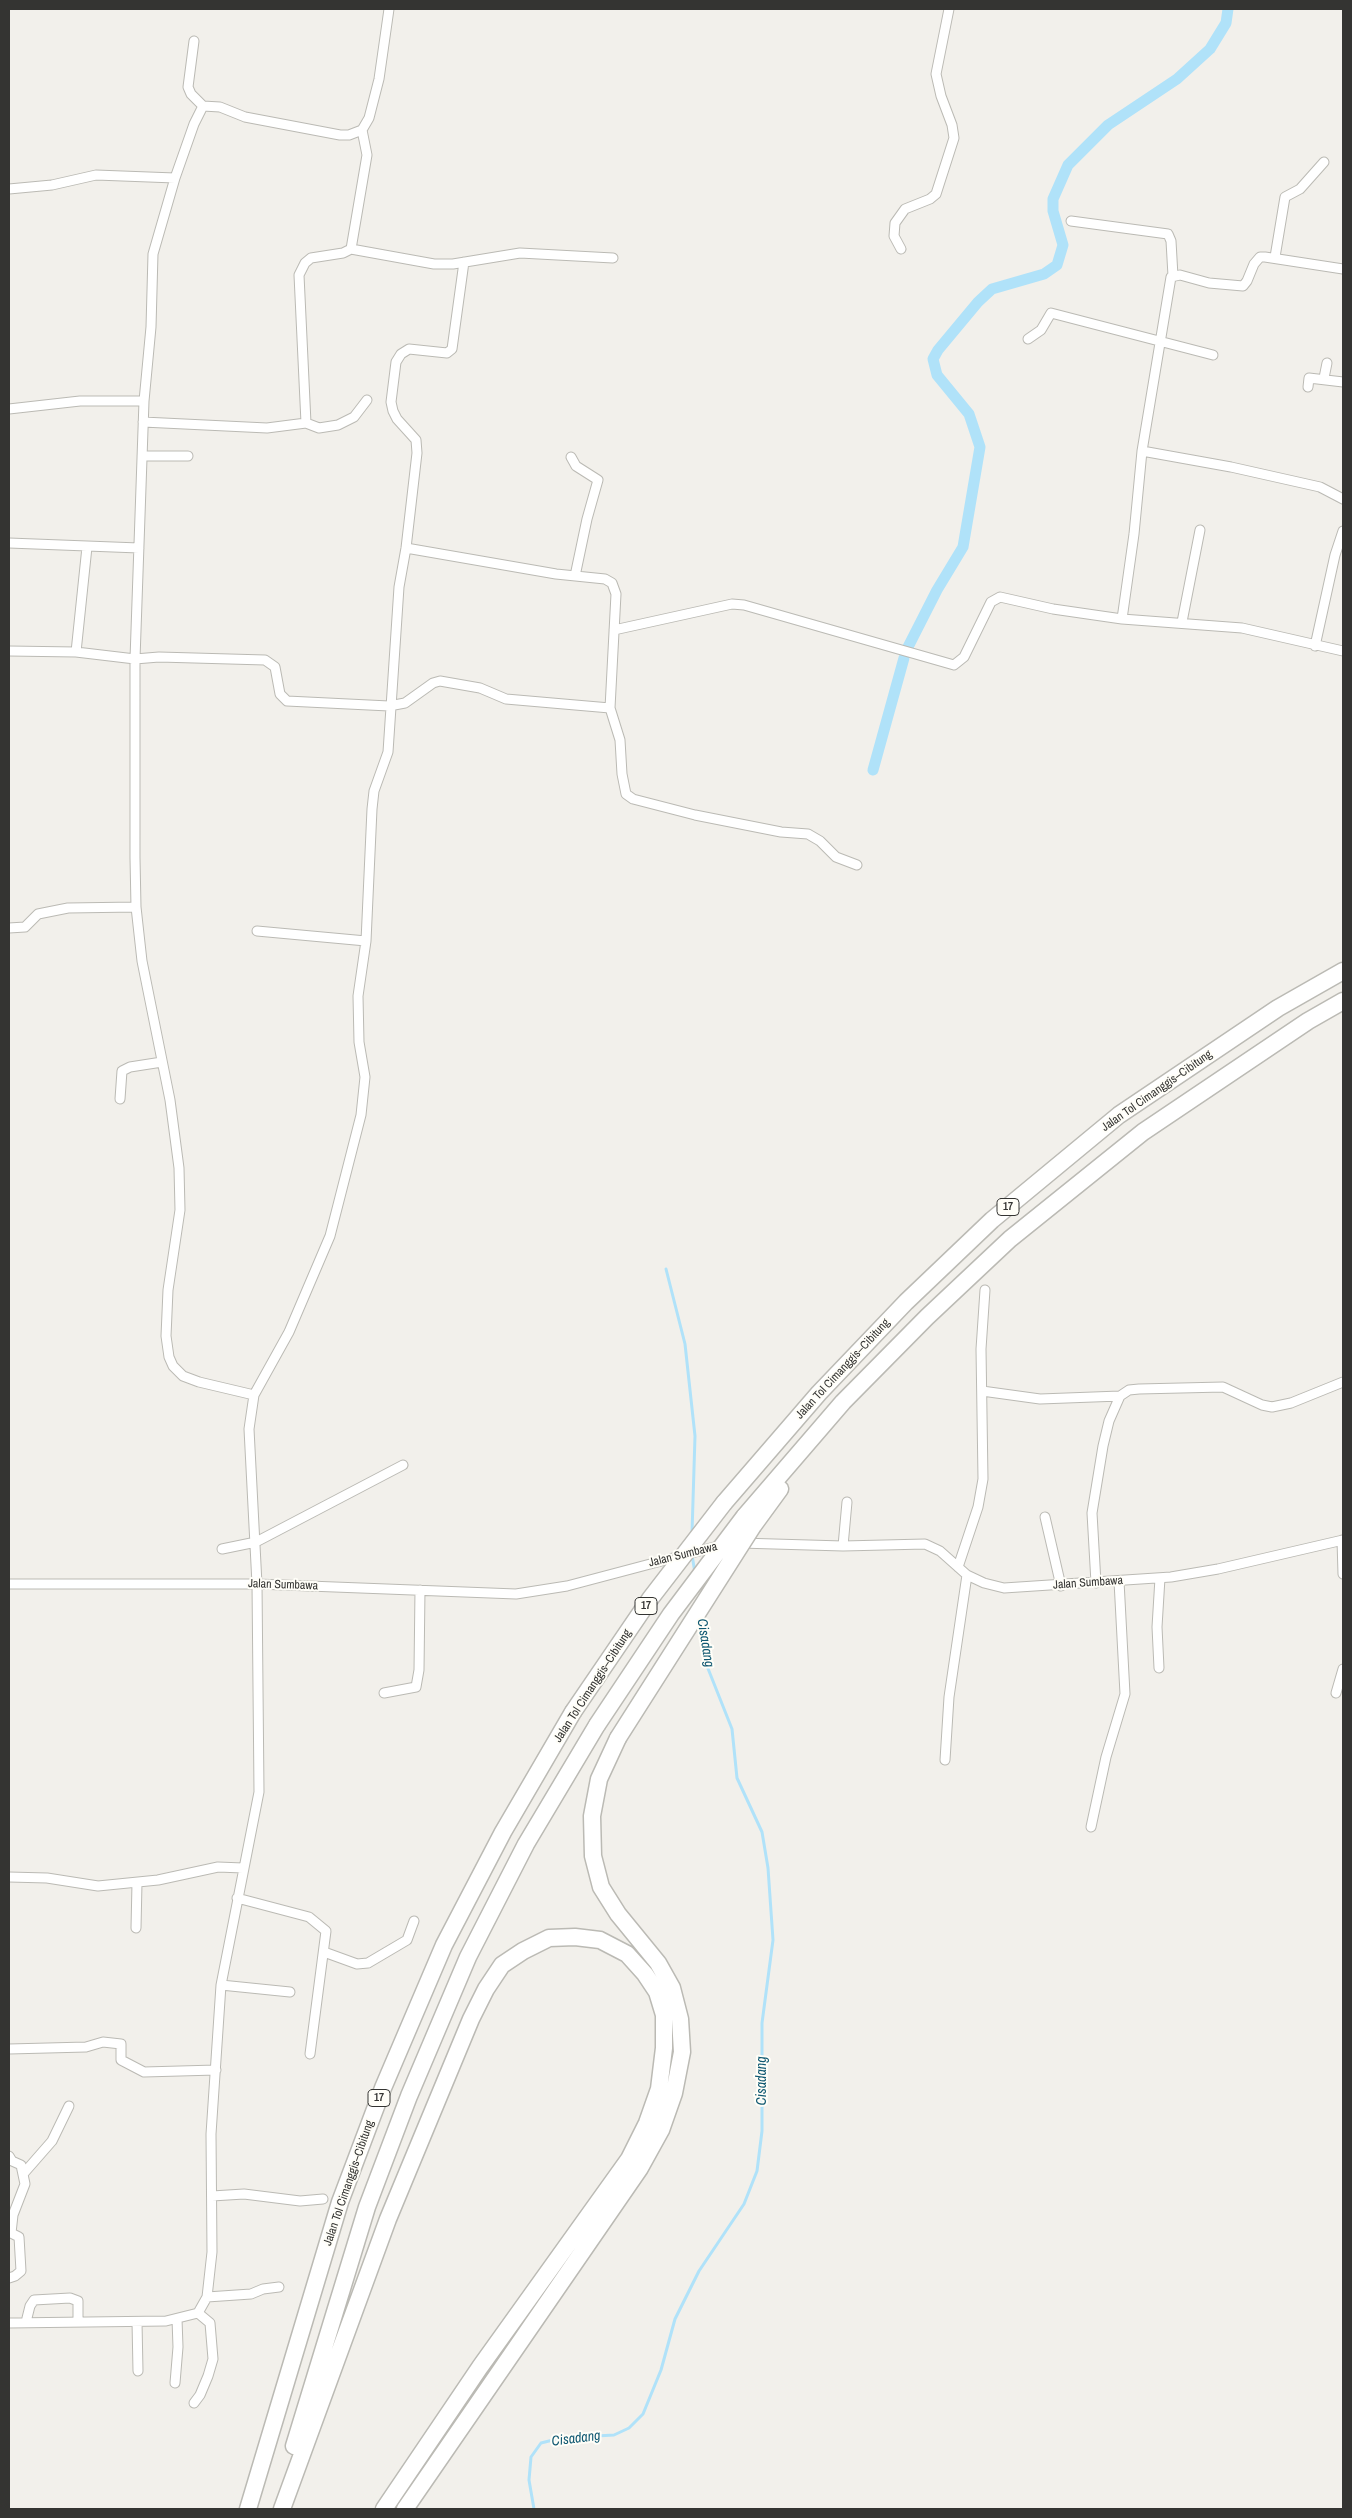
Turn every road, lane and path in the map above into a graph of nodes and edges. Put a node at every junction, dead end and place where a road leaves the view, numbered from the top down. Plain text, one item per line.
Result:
1 (389, 9) edge
2 (949, 9) edge
3 (194, 41) dead end
4 (203, 106) junction
5 (362, 130) junction
6 (1324, 162) dead end
7 (175, 178) junction
8 (9, 188) edge
9 (1071, 220) dead end
10 (351, 249) junction
11 (901, 249) dead end
12 (1275, 257) junction
13 (613, 258) dead end
14 (464, 262) junction
15 (1343, 269) edge
16 (1174, 276) junction
17 (1028, 339) dead end
18 (1161, 341) junction
19 (1213, 354) dead end
20 (1327, 363) dead end
21 (1324, 378) junction
22 (1343, 382) edge
23 (1308, 387) dead end
24 (367, 400) dead end
25 (144, 401) junction
26 (9, 409) edge
27 (144, 422) junction
28 (306, 423) junction
29 (1142, 451) junction
30 (142, 456) junction
31 (188, 456) dead end
32 (572, 457) dead end
33 (1343, 499) edge
34 (1200, 530) dead end
35 (1343, 532) edge
36 (9, 543) edge
37 (87, 547) junction
38 (139, 548) junction
39 (406, 548) junction
40 (1339, 556) edge
41 (575, 576) junction
42 (1122, 619) junction
43 (1182, 622) junction
44 (614, 630) junction
45 (1315, 646) junction
46 (9, 651) edge
47 (1343, 651) edge
48 (76, 652) junction
49 (134, 659) junction
50 (390, 706) junction
51 (610, 708) junction
52 (857, 865) dead end
53 (136, 907) junction
54 (9, 928) edge
55 (258, 931) dead end
56 (366, 941) junction
57 (1343, 971) edge
58 (1343, 1002) edge
59 (162, 1062) junction
60 (120, 1099) dead end
61 (985, 1290) dead end
62 (1343, 1382) edge
63 (982, 1391) junction
64 (254, 1395) junction
65 (1120, 1396) junction
66 (403, 1465) dead end
67 (847, 1502) dead end
68 (1045, 1517) dead end
69 (748, 1521) junction
70 (1343, 1540) edge
71 (256, 1542) junction
72 (844, 1546) junction
73 (222, 1549) dead end
74 (958, 1567) junction
75 (1343, 1574) edge
76 (967, 1575) junction
77 (1160, 1578) junction
78 (1118, 1581) junction
79 (1096, 1583) junction
80 (9, 1584) edge
81 (257, 1584) junction
82 (1061, 1586) junction
83 (420, 1590) junction
84 (1159, 1668) dead end
85 (1343, 1669) edge
86 (384, 1692) dead end
87 (1336, 1693) dead end
88 (945, 1760) dead end
89 (1091, 1827) dead end
90 (243, 1868) junction
91 (9, 1877) edge
92 (137, 1883) junction
93 (237, 1898) junction
94 (414, 1920) dead end
95 (136, 1928) dead end
96 (324, 1952) junction
97 (221, 1985) junction
98 (290, 1992) dead end
99 (9, 2049) edge
100 (310, 2054) dead end
101 (216, 2070) junction
102 (69, 2106) dead end
103 (9, 2156) edge
104 (24, 2173) junction
105 (212, 2196) junction
106 (323, 2199) dead end
107 (9, 2278) edge
108 (279, 2287) dead end
109 (207, 2297) junction
110 (198, 2313) junction
111 (177, 2319) junction
112 (26, 2322) junction
113 (78, 2322) junction
114 (137, 2322) junction
115 (9, 2323) edge
116 (138, 2371) dead end
117 (175, 2383) dead end
118 (194, 2403) dead end
119 (248, 2509) edge
120 (276, 2509) edge
121 (282, 2509) edge
122 (384, 2509) edge
123 (405, 2509) edge

1 - 5 street
2 - 11 street
3 - 4 street
4 - 5 street
4 - 7 street
5 - 10 street
6 - 12 street
7 - 8 street
7 - 25 street
9 - 16 street
10 - 14 street
10 - 28 street
12 - 15 street
12 - 16 street
13 - 14 street
14 - 39 street
16 - 18 street
17 - 18 street
18 - 19 street
18 - 29 street
20 - 21 street
21 - 22 street
21 - 23 street
24 - 28 street
25 - 26 street
25 - 27 street
27 - 28 street
27 - 30 street
29 - 33 street
29 - 42 street
30 - 31 street
30 - 38 street
32 - 41 street
34 - 43 street
35 - 40 street
36 - 37 street
37 - 38 street
37 - 48 street
38 - 49 street
39 - 41 street
39 - 50 street
40 - 45 street
41 - 44 street
42 - 43 street
42 - 44 street
43 - 45 street
44 - 51 street
45 - 47 street
46 - 48 street
48 - 49 street
49 - 50 street
49 - 53 street
50 - 51 street
50 - 56 street
51 - 52 street
53 - 54 street
53 - 59 street
55 - 56 street
56 - 64 street
57 - 119 highway, Jalan Tol Cimanggis–Cibitung / 17, bridge
58 - 69 highway, Jalan Tol Cimanggis–Cibitung / 17
59 - 60 street
59 - 64 street
61 - 63 street
62 - 65 street
63 - 65 street
63 - 74 street
64 - 71 street
65 - 79 street
66 - 71 street
67 - 72 street
68 - 82 street
69 - 120 highway, Jalan Tol Cimanggis–Cibitung / 17, bridge
69 - 123 highway, bridge
70 - 75 street
70 - 77 street, Jalan Sumbawa
71 - 73 street
71 - 81 street
72 - 74 street, Jalan Sumbawa
72 - 83 street, Jalan Sumbawa
74 - 76 street, Jalan Sumbawa
76 - 82 street, Jalan Sumbawa
76 - 88 street
77 - 78 street, Jalan Sumbawa
77 - 84 street
78 - 79 street, Jalan Sumbawa
78 - 89 street
79 - 82 street, Jalan Sumbawa
80 - 81 street, Jalan Sumbawa
81 - 83 street, Jalan Sumbawa
81 - 90 street
83 - 86 street
85 - 87 street
90 - 92 street
90 - 93 street
91 - 92 street
92 - 95 street
93 - 96 street
93 - 97 street
94 - 96 street
96 - 100 street
97 - 98 street
97 - 101 street
99 - 101 street
101 - 105 street
102 - 104 street
103 - 104 street
104 - 107 street
105 - 106 street
105 - 109 street
108 - 109 street
109 - 110 street
110 - 111 street
110 - 118 street
111 - 114 street
111 - 117 street
112 - 113 street
112 - 113 street
112 - 115 street
113 - 114 street
114 - 116 street
121 - 122 highway

